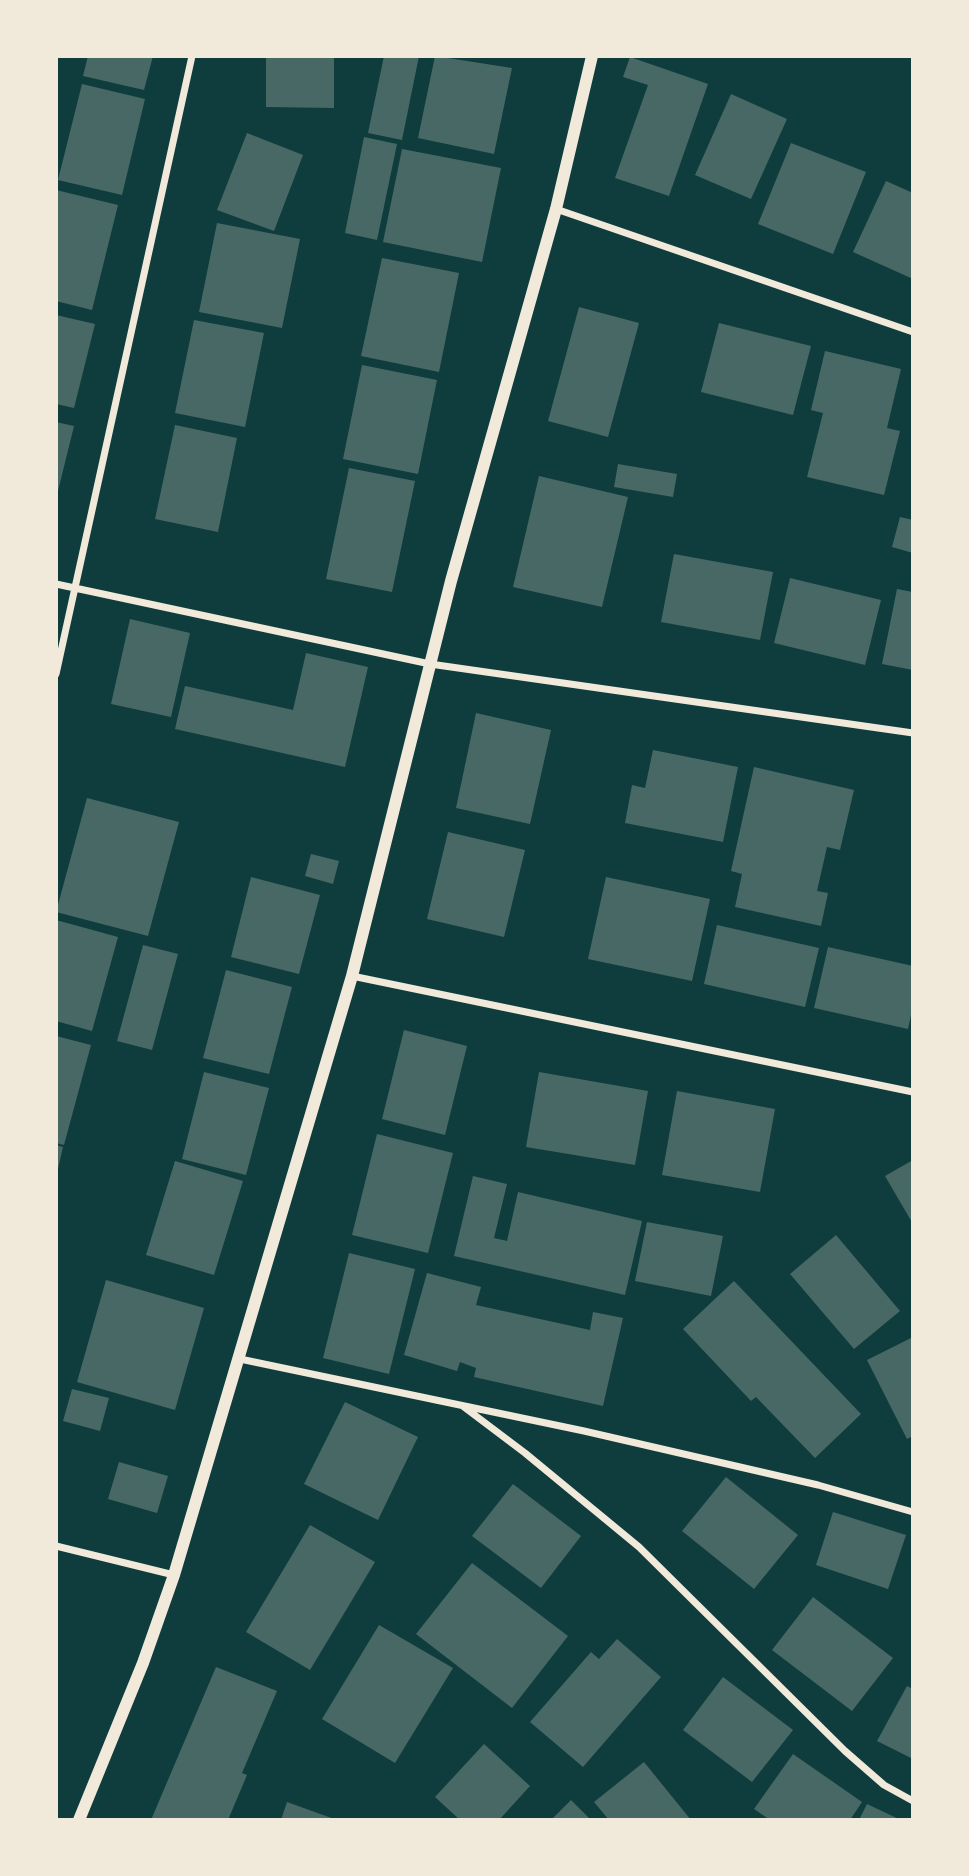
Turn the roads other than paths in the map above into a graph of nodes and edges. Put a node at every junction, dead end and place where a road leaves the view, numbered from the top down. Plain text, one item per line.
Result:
1 (192, 56) edge
2 (592, 56) edge
3 (556, 209) junction
4 (913, 332) edge
5 (56, 584) edge
6 (76, 589) junction
7 (430, 664) junction
8 (56, 674) edge
9 (913, 733) edge
10 (352, 976) junction
11 (913, 1092) edge
12 (240, 1359) junction
13 (461, 1405) junction
14 (913, 1512) edge
15 (56, 1546) edge
16 (174, 1575) junction
17 (913, 1801) edge
18 (79, 1820) edge

1 - 6 street
2 - 3 street
3 - 4 street
3 - 7 street
5 - 6 street
6 - 7 street
6 - 8 street
7 - 9 street
7 - 10 street
10 - 11 street
10 - 12 street
12 - 13 street
12 - 16 street
13 - 14 street
13 - 17 street
15 - 16 street
16 - 18 street

